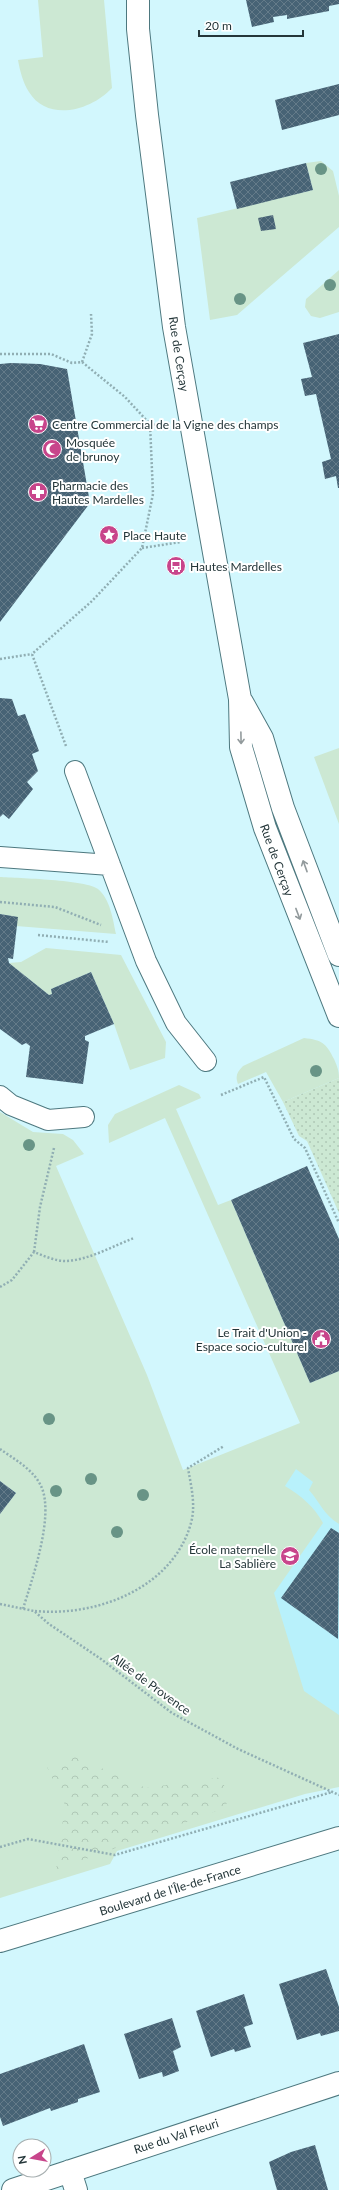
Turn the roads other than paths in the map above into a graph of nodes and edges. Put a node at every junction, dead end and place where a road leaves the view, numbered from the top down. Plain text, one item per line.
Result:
1 (138, 2) edge
2 (240, 699) junction
3 (75, 771) road end
4 (0, 858) edge
5 (110, 865) junction
6 (339, 954) edge
7 (339, 1016) edge
8 (206, 1060) dead end
9 (0, 1096) edge
10 (84, 1117) dead end
11 (339, 1838) edge
12 (0, 1941) edge
13 (339, 2083) edge
14 (73, 2180) edge
15 (13, 2190) edge

1 - 2 street, Rue de Cerçay
6 -> 2 street, Rue de Cerçay
2 -> 7 street, Rue de Cerçay
3 - 5 lane
4 - 5 lane
5 - 8 lane
9 - 10 lane
11 - 12 street, Boulevard de l'Île-de-France
13 - 14 street, Rue du Val Fleuri
14 - 15 street, Rue du Val Fleuri

